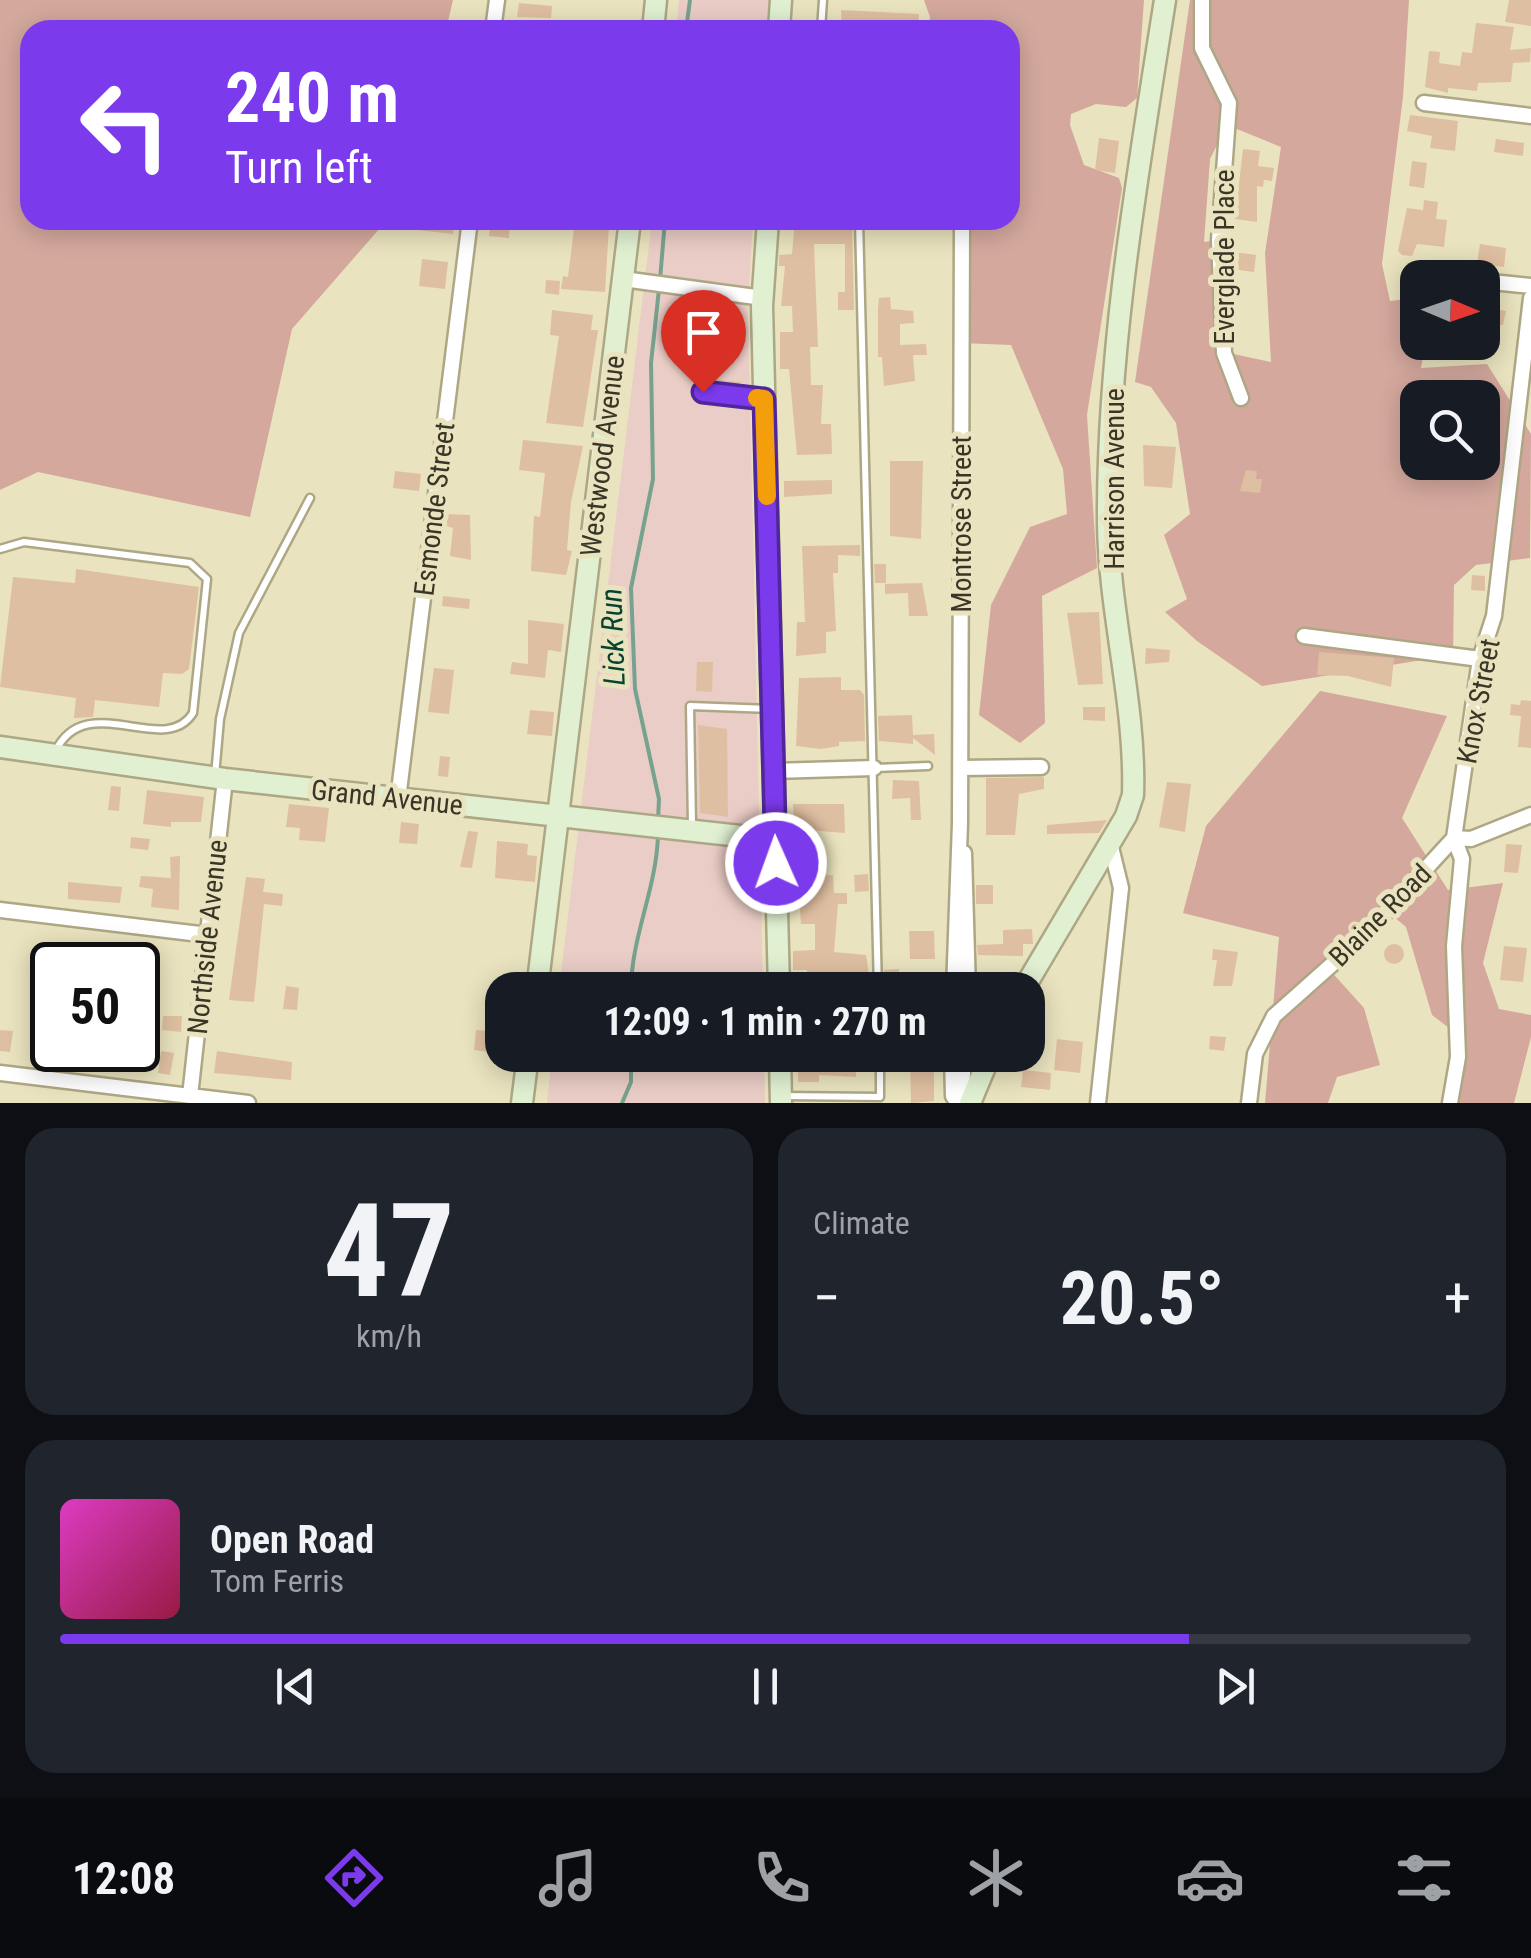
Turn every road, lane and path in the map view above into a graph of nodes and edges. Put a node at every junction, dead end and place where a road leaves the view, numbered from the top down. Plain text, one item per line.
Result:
1 (1165, 0) edge
2 (1202, 0) edge
3 (1424, 103) dead end
4 (1531, 116) edge
5 (469, 230) edge
6 (629, 230) edge
7 (767, 230) edge
8 (860, 230) edge
9 (962, 230) edge
10 (623, 279) junction
11 (1500, 283) edge
12 (1531, 286) edge
13 (763, 298) junction
14 (1531, 298) edge
15 (703, 392) dead end
16 (1240, 398) dead end
17 (764, 399) junction
18 (310, 498) dead end
19 (0, 549) edge
20 (1304, 636) dead end
21 (1480, 659) junction
22 (772, 709) junction
23 (0, 747) edge
24 (53, 758) junction
25 (928, 766) dead end
26 (1041, 767) dead end
27 (874, 768) junction
28 (960, 768) junction
29 (773, 771) junction
30 (220, 778) junction
31 (398, 799) junction
32 (559, 816) junction
33 (1531, 816) edge
34 (960, 822) junction
35 (682, 830) junction
36 (1454, 838) junction
37 (776, 840) junction
38 (1110, 843) junction
39 (0, 910) edge
40 (208, 935) junction
41 (539, 972) edge
42 (779, 972) edge
43 (878, 972) edge
44 (955, 972) edge
45 (967, 972) edge
46 (1034, 972) edge
47 (526, 1072) edge
48 (780, 1072) edge
49 (880, 1072) edge
50 (952, 1072) edge
51 (964, 1072) edge
52 (981, 1072) edge
53 (0, 1073) edge
54 (190, 1096) junction
55 (781, 1100) edge
56 (248, 1103) edge
57 (522, 1103) edge
58 (964, 1103) edge
59 (1098, 1103) edge
60 (1249, 1103) edge
61 (1450, 1103) edge

1 - 38 main road, Harrison Avenue
2 - 16 street, Everglade Place
3 - 4 street
5 - 31 street, Esmonde Street
6 - 10 main road, Westwood Avenue
7 - 13 main road
8 - 27 lane
9 - 28 street, Montrose Street
10 - 13 street
10 - 32 main road, Westwood Avenue
11 - 12 street
13 - 17 main road
14 - 21 street, Knox Street
15 - 17 lane
17 - 22 main road
18 - 30 lane
19 - 24 lane
20 - 21 street
21 - 36 street, Knox Street
22 - 29 main road
22 - 35 lane
23 - 24 main road, Grand Avenue
24 - 30 main road, Grand Avenue
25 - 27 lane
26 - 28 street
27 - 29 street
27 - 43 lane
28 - 34 street, Montrose Street
29 - 37 main road
30 - 31 main road, Grand Avenue
30 - 40 street, Northside Avenue
31 - 32 main road, Grand Avenue
32 - 35 main road, Grand Avenue
32 - 41 main road, Westwood Avenue
33 - 36 street
34 - 44 street, Montrose Street
34 - 45 street, Montrose Street
35 - 37 main road, Grand Avenue
36 - 60 street, Blaine Road
36 - 61 street, Knox Street
37 - 42 main road
38 - 46 main road, Harrison Avenue
38 - 59 street
39 - 40 street
40 - 54 street, Northside Avenue
47 - 57 main road
48 - 55 main road
49 - 55 lane
50 - 58 street
51 - 58 street
52 - 58 main road
53 - 54 street
54 - 56 street

